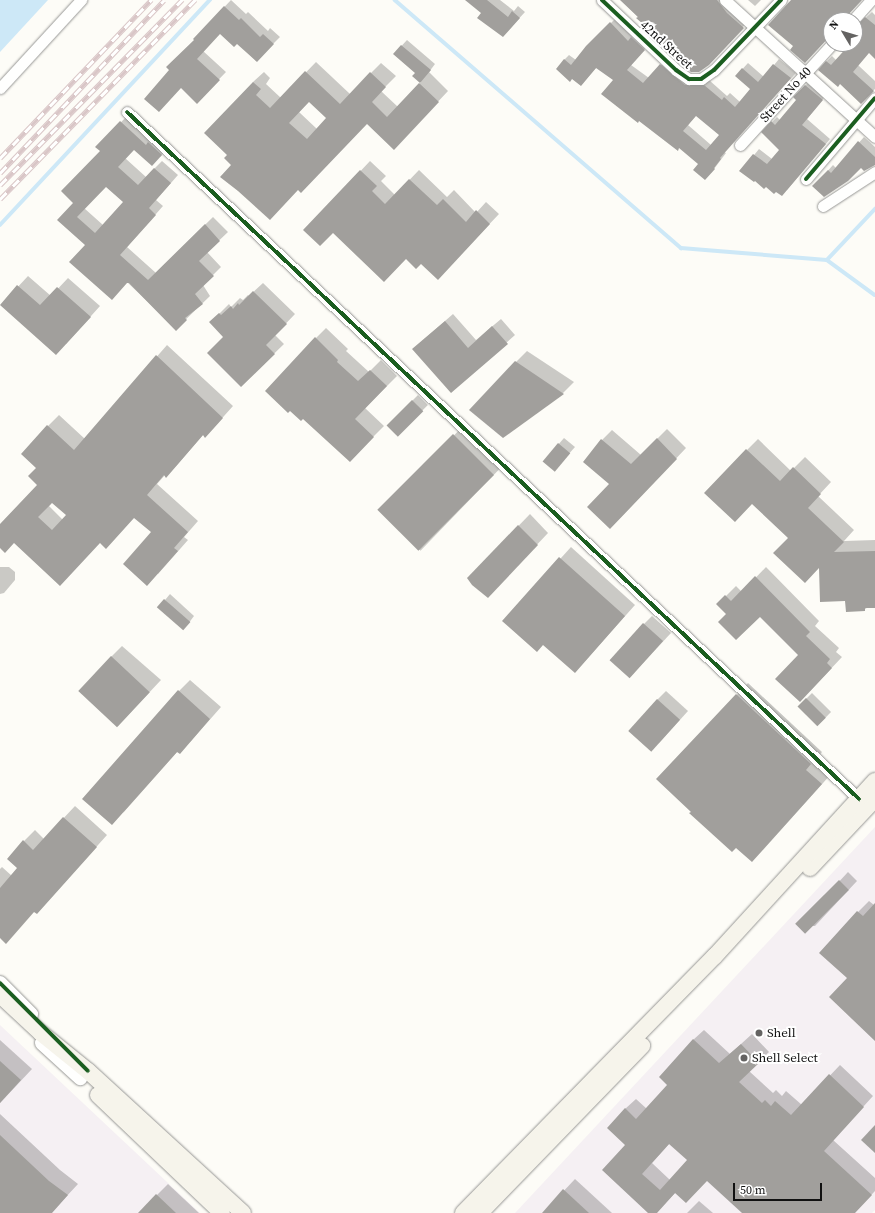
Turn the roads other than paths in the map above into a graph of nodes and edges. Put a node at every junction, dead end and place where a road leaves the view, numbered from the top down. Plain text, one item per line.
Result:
1 (81, 0) edge
2 (602, 0) edge
3 (725, 0) edge
4 (781, 0) edge
5 (871, 0) edge
6 (860, 12) edge
7 (754, 28) junction
8 (825, 52) edge
9 (805, 74) junction
10 (0, 88) edge
11 (875, 98) edge
12 (127, 112) dead end
13 (856, 120) junction
14 (875, 137) edge
15 (740, 145) dead end
16 (875, 172) edge
17 (806, 179) dead end
18 (823, 206) dead end
19 (875, 781) edge
20 (867, 802) edge
21 (0, 983) edge
22 (0, 994) edge
23 (0, 1004) edge
24 (84, 1074) junction
25 (222, 1213) edge
26 (243, 1213) edge
27 (463, 1213) edge
28 (480, 1213) edge

1 - 10 street
2 - 7 street, 42nd Street
3 - 7 street
4 - 7 street, 42nd Street
5 - 6 street
7 - 9 street
8 - 9 street, Street No 40
9 - 13 street
9 - 15 street, Street No 40
11 - 13 street
12 - 20 street
13 - 14 street
13 - 17 street
16 - 18 street
19 - 20 main road
20 - 27 main road
20 - 28 main road
21 - 24 street
22 - 24 main road
23 - 24 street
24 - 25 main road
24 - 26 main road

